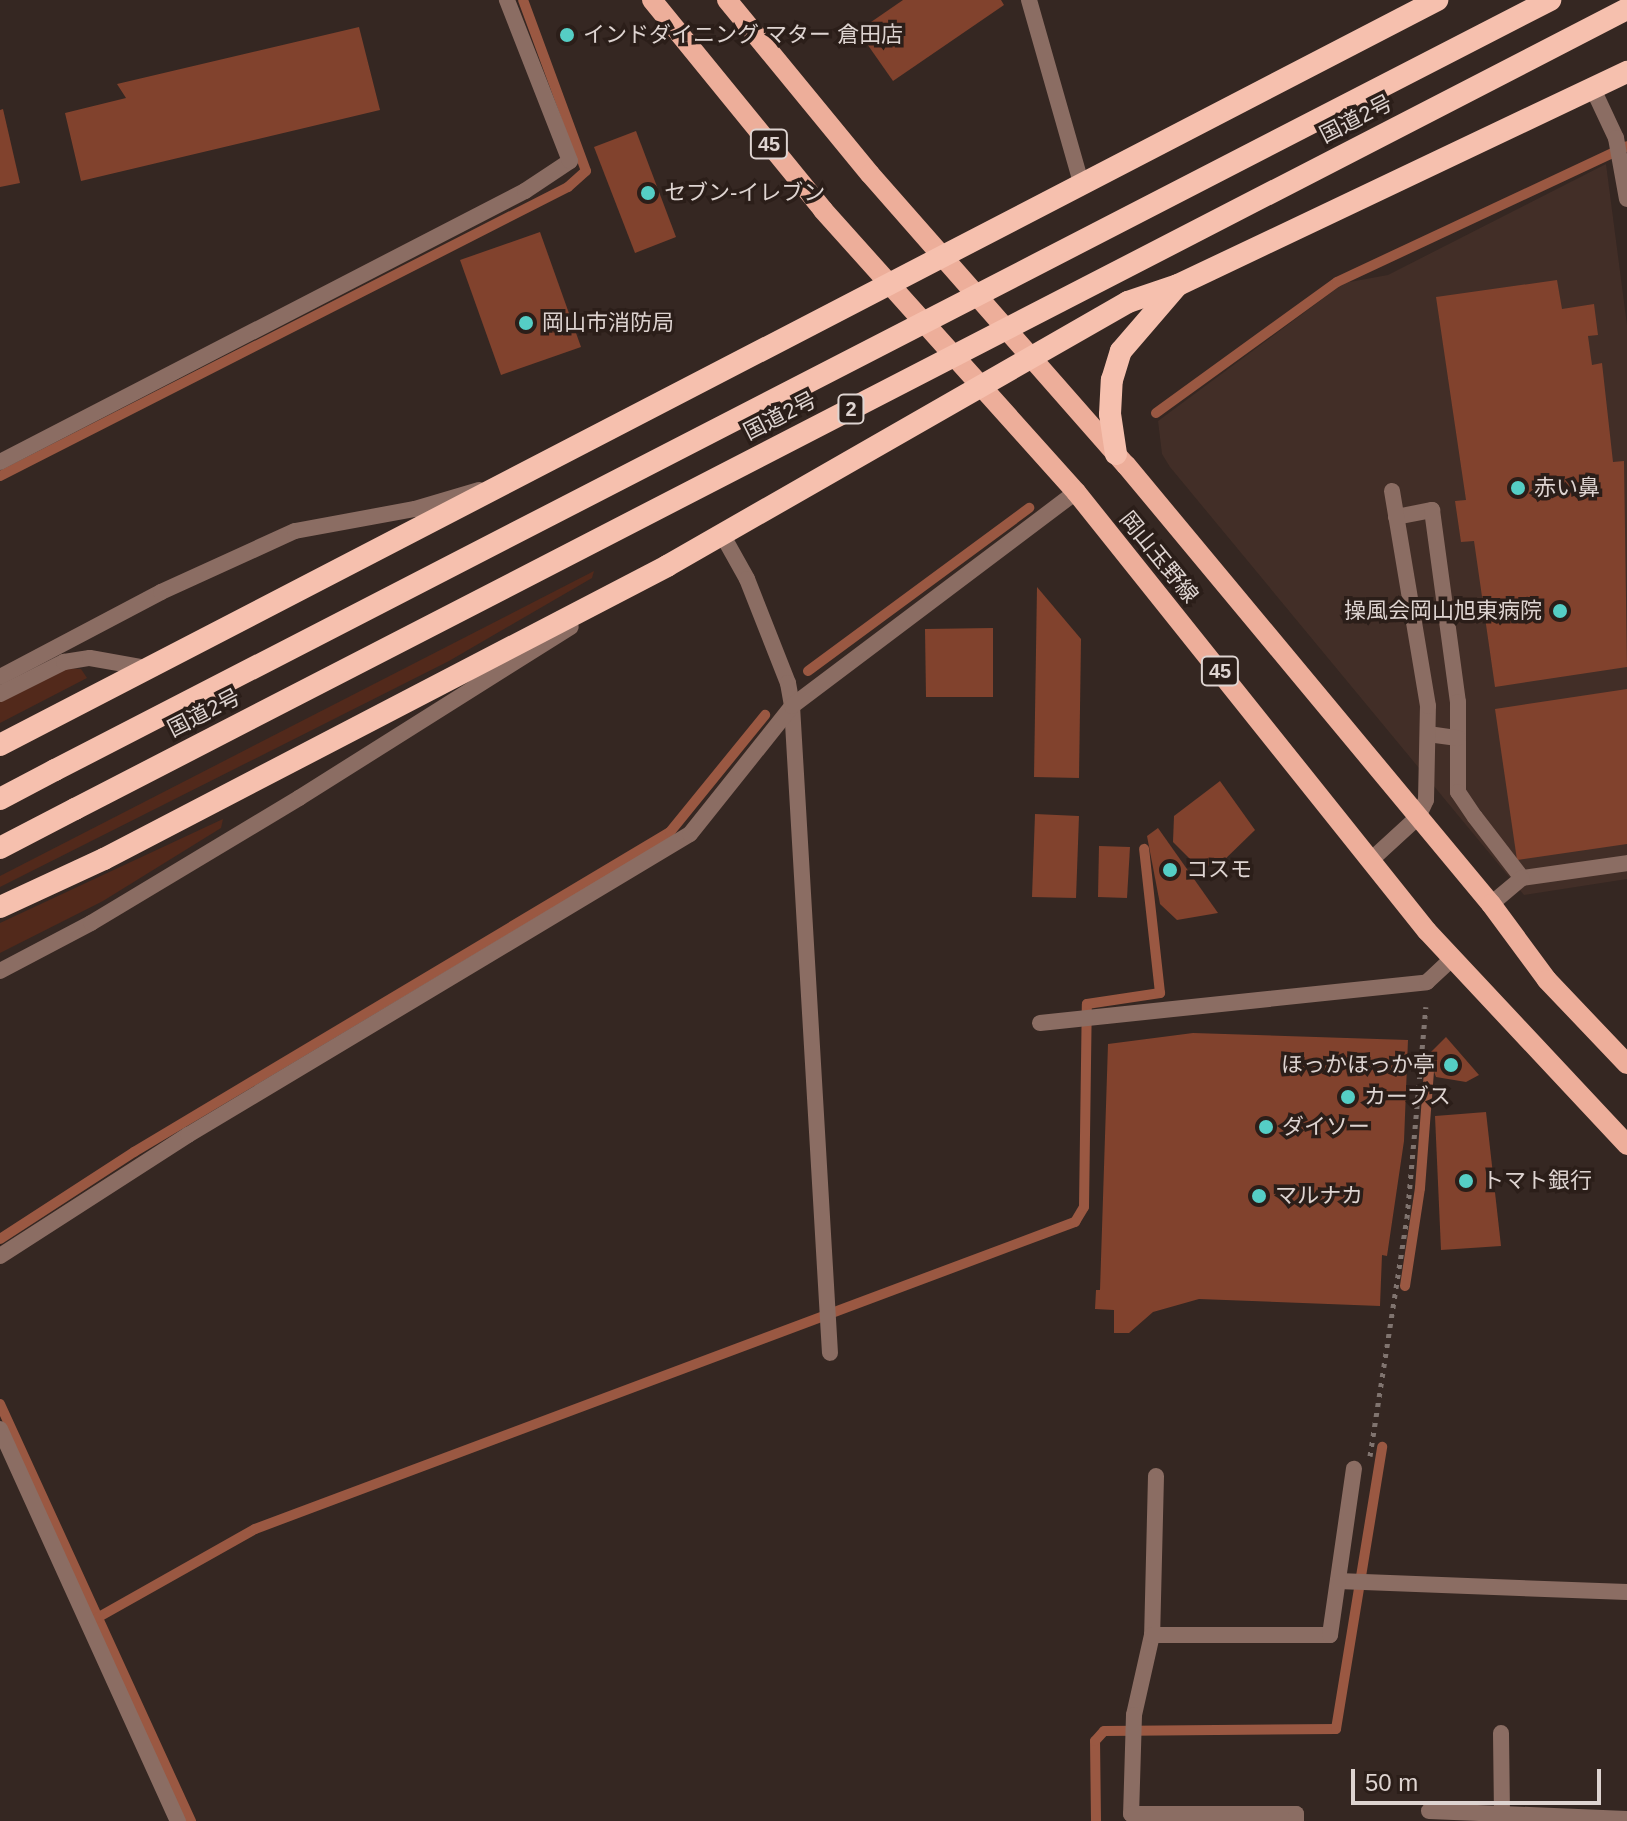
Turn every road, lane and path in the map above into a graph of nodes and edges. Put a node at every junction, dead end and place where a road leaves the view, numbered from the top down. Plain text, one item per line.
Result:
1 (507, 0) edge
2 (652, 0) edge
3 (727, 0) edge
4 (1029, 0) edge
5 (1437, 0) edge
6 (1550, 0) edge
7 (1627, 9) edge
8 (1627, 72) edge
9 (1593, 89) junction
10 (1082, 186) junction
11 (1627, 199) edge
12 (943, 258) junction
13 (891, 285) junction
14 (1178, 285) junction
15 (1029, 356) junction
16 (985, 385) junction
17 (1116, 454) junction
18 (0, 462) edge
19 (521, 480) junction
20 (1392, 491) dead end
21 (1076, 492) junction
22 (1396, 517) junction
23 (723, 536) junction
24 (667, 566) junction
25 (147, 668) junction
26 (0, 677) edge
27 (0, 694) edge
28 (792, 706) junction
29 (1428, 734) junction
30 (1458, 738) junction
31 (0, 745) edge
32 (0, 799) edge
33 (1418, 817) junction
34 (0, 848) edge
35 (1371, 860) junction
36 (1627, 863) edge
37 (1522, 878) junction
38 (1491, 904) junction
39 (0, 907) edge
40 (1453, 958) junction
41 (0, 971) edge
42 (1427, 982) junction
43 (1040, 1023) dead end
44 (1627, 1064) edge
45 (1627, 1145) edge
46 (0, 1256) edge
47 (830, 1353) dead end
48 (0, 1429) edge
49 (1354, 1469) joint
50 (1156, 1476) dead end
51 (1338, 1581) junction
52 (1627, 1592) edge
53 (1152, 1635) junction
54 (1501, 1733) dead end
55 (1429, 1811) dead end
56 (1502, 1817) edge
57 (1627, 1819) edge
58 (178, 1821) edge
59 (1296, 1821) edge

1 - 18 street
2 - 13 main road, 岡山玉野線 / 45
3 - 12 main road, 岡山玉野線
4 - 10 street
5 - 10 highway
6 - 32 highway, 国道2号 / 2, bridge
7 - 34 highway, 国道2号 / 2, bridge
8 - 9 highway
9 - 11 street
9 - 14 highway
10 - 12 highway
12 - 13 highway
12 - 15 main road, 岡山玉野線
13 - 16 main road, 岡山玉野線 / 45
13 - 19 highway
14 - 15 highway
14 - 17 highway
15 - 16 highway
15 - 17 main road, 岡山玉野線
16 - 21 main road, 岡山玉野線 / 45
16 - 23 highway
17 - 33 main road, 岡山玉野線
19 - 25 highway
19 - 26 street
20 - 22 street
21 - 28 street
21 - 35 main road, 岡山玉野線 / 45
22 - 29 street
22 - 30 street
23 - 24 highway
23 - 28 street
24 - 39 highway
24 - 41 street
25 - 27 street
25 - 31 highway
28 - 46 street
28 - 47 street
29 - 30 street
29 - 33 street
30 - 37 street
33 - 35 street
33 - 38 main road, 岡山玉野線
35 - 40 main road, 岡山玉野線 / 45
36 - 37 street
37 - 38 street
38 - 44 main road, 岡山玉野線
40 - 42 street
40 - 45 main road, 岡山玉野線 / 45
42 - 43 street
42 - 49 path
48 - 58 street
49 - 51 street
50 - 53 street
51 - 52 street
51 - 53 street
53 - 59 street
54 - 56 street
55 - 56 street
56 - 57 street

